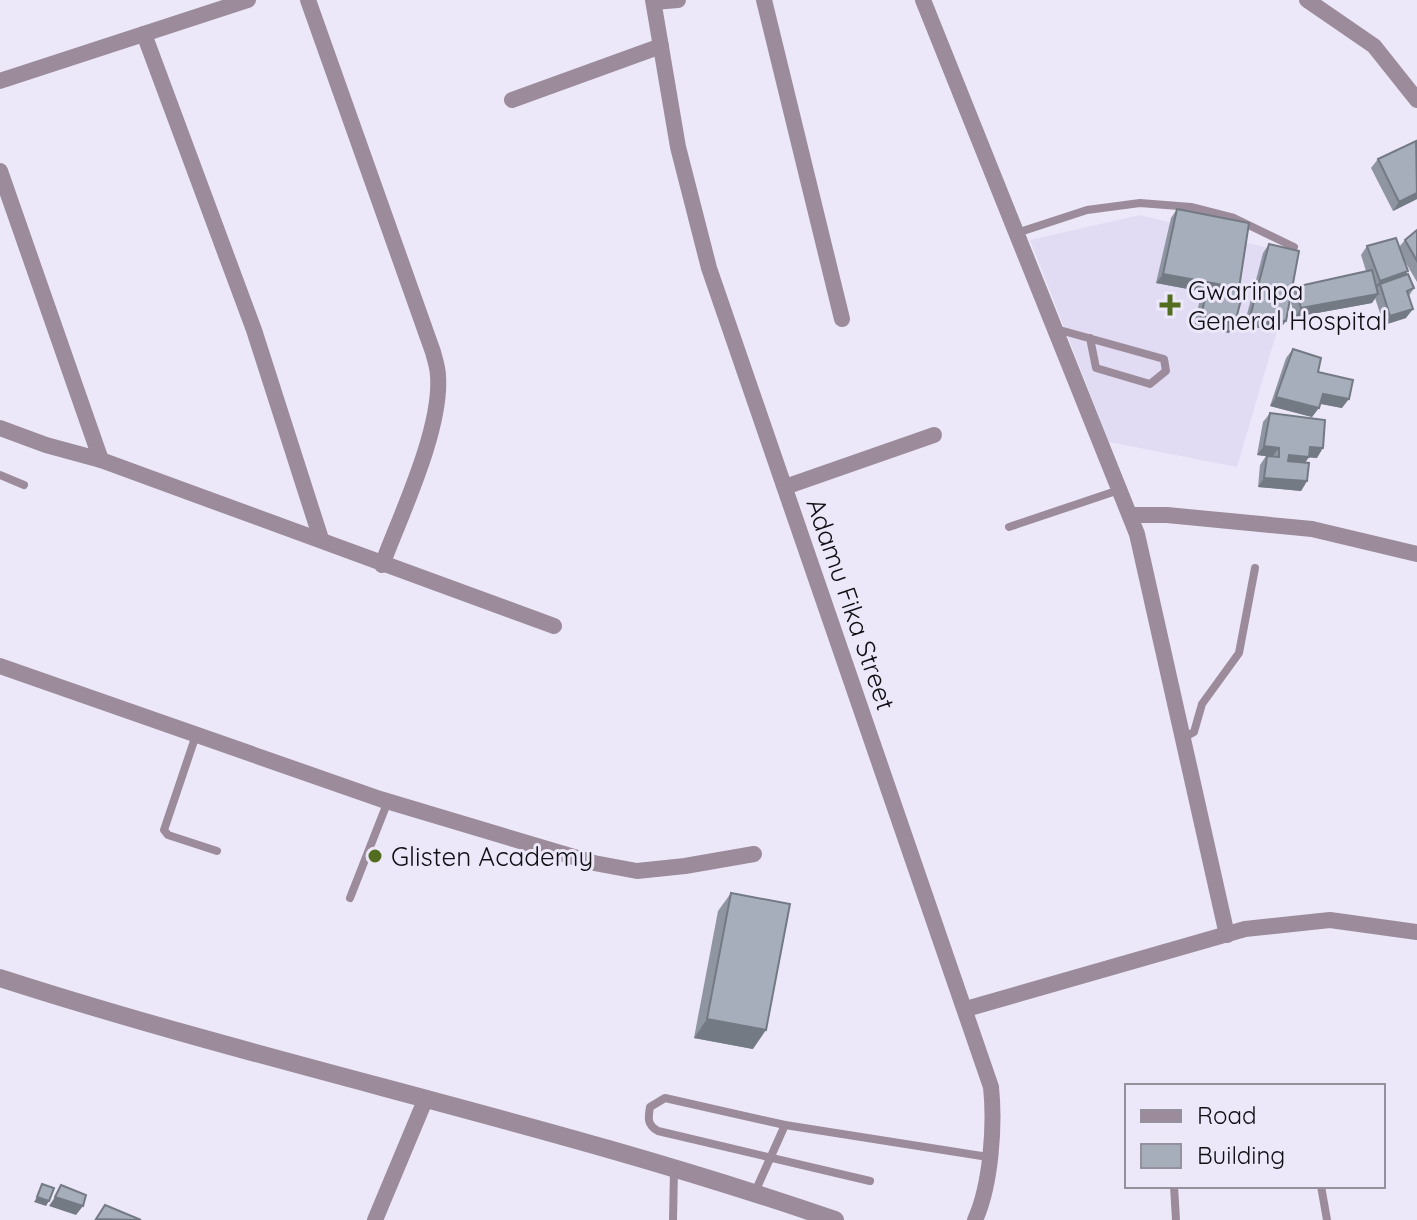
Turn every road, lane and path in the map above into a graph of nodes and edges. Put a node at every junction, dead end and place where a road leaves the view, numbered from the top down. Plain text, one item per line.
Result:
1 (248, 0) edge
2 (308, 0) edge
3 (678, 0) edge
4 (764, 0) edge
5 (923, 0) edge
6 (1307, 0) edge
7 (653, 1) edge
8 (144, 34) junction
9 (661, 46) junction
10 (0, 81) edge
11 (512, 100) dead end
12 (1417, 100) edge
13 (0, 171) edge
14 (1017, 233) junction
15 (1294, 247) edge
16 (842, 319) dead end
17 (1055, 329) junction
18 (1090, 338) junction
19 (0, 428) edge
20 (934, 435) dead end
21 (101, 460) junction
22 (0, 475) edge
23 (24, 485) dead end
24 (785, 487) junction
25 (1120, 490) junction
26 (1130, 515) junction
27 (1009, 527) dead end
28 (321, 539) junction
29 (1417, 554) edge
30 (382, 565) junction
31 (1255, 568) dead end
32 (554, 626) dead end
33 (0, 666) edge
34 (196, 735) junction
35 (1183, 738) junction
36 (388, 801) junction
37 (217, 851) dead end
38 (754, 854) dead end
39 (350, 898) dead end
40 (1417, 932) edge
41 (1227, 935) junction
42 (0, 978) edge
43 (966, 1009) junction
44 (426, 1098) junction
45 (785, 1125) junction
46 (771, 1157) junction
47 (988, 1157) junction
48 (674, 1169) junction
49 (870, 1181) dead end
50 (1174, 1188) edge
51 (1321, 1188) edge
52 (755, 1192) junction
53 (808, 1215) edge
54 (375, 1220) edge
55 (673, 1220) edge
56 (835, 1220) edge
57 (975, 1220) edge
58 (1176, 1220) edge
59 (1327, 1220) edge

1 - 8 street
2 - 30 street
3 - 7 street
4 - 16 street
5 - 14 street
6 - 12 street
7 - 9 street, Adamu Fika Street
8 - 10 street
8 - 28 street
9 - 11 street
9 - 24 street, Adamu Fika Street
13 - 21 street
14 - 15 lane
14 - 17 street
17 - 18 lane
17 - 25 street
18 - 18 lane
19 - 21 street
20 - 24 street
21 - 28 street
22 - 23 lane
24 - 43 street, Adamu Fika Street
25 - 26 street
25 - 27 lane
26 - 29 street
26 - 35 street
28 - 30 street
30 - 32 street
31 - 35 lane
33 - 34 street
34 - 36 street
34 - 37 lane
35 - 41 street
36 - 38 street
36 - 39 lane
40 - 41 street
41 - 43 street
42 - 44 street
43 - 47 street, Adamu Fika Street
44 - 48 street
44 - 54 street
45 - 46 lane
45 - 46 lane
45 - 47 lane
46 - 49 lane
46 - 52 lane
47 - 57 street, Adamu Fika Street
48 - 52 street
48 - 55 lane
50 - 58 lane
51 - 59 lane
52 - 53 street
53 - 56 street

